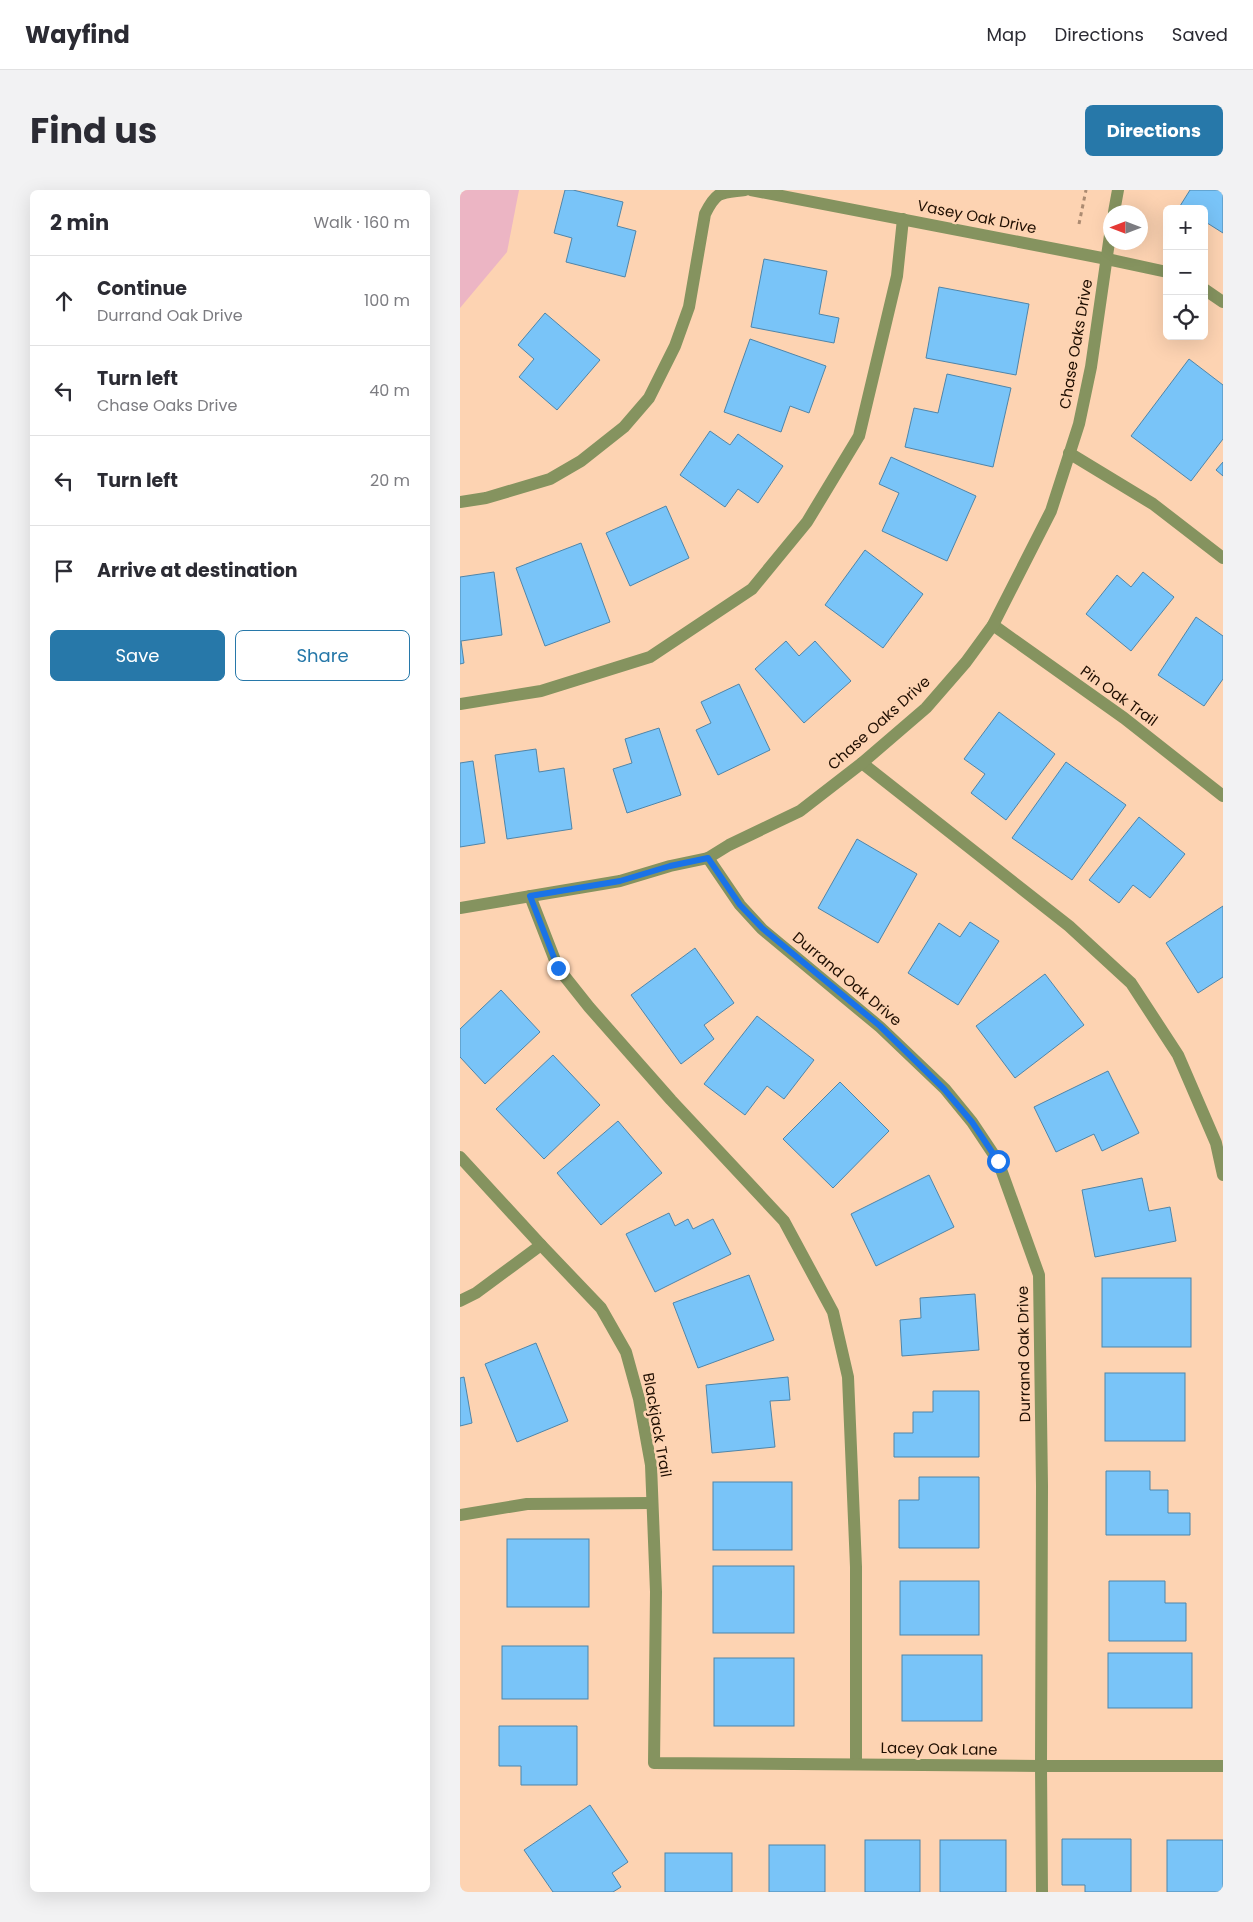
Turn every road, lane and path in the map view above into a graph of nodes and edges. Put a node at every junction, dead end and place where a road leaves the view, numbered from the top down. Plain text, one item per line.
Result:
1 (746, 190) edge
2 (751, 190) edge
3 (1086, 190) edge
4 (1118, 190) edge
5 (1115, 205) edge
6 (903, 219) junction
7 (1079, 224) dead end
8 (1108, 250) edge
9 (1107, 259) junction
10 (1163, 271) edge
11 (1208, 292) edge
12 (1223, 302) edge
13 (1069, 453) junction
14 (460, 502) edge
15 (1223, 558) edge
16 (993, 625) junction
17 (460, 704) edge
18 (862, 763) junction
19 (1223, 796) edge
20 (708, 858) junction
21 (530, 896) junction
22 (460, 908) edge
23 (460, 1157) edge
24 (1223, 1175) edge
25 (541, 1245) junction
26 (460, 1301) edge
27 (652, 1503) junction
28 (460, 1515) edge
29 (654, 1763) joint
30 (856, 1764) junction
31 (1041, 1766) junction
32 (1223, 1766) edge
33 (1042, 1892) edge

1 - 14 street
2 - 6 street, Vasey Oak Drive
3 - 7 path
4 - 5 street
6 - 9 street, Vasey Oak Drive
6 - 17 street
8 - 9 street, Chase Oaks Drive
9 - 10 street, Vasey Oak Drive
9 - 13 street, Chase Oaks Drive
11 - 12 street
13 - 15 street
13 - 16 street, Chase Oaks Drive
16 - 18 street, Chase Oaks Drive
16 - 19 street, Pin Oak Trail
18 - 20 street, Chase Oaks Drive
18 - 24 street
20 - 21 street, Chase Oaks Drive
20 - 31 street, Durrand Oak Drive
21 - 22 street, Chase Oaks Drive
21 - 30 street
23 - 25 street, Blackjack Trail
25 - 26 street
25 - 27 street, Blackjack Trail
27 - 28 street
27 - 29 street, Blackjack Trail
29 - 30 street, Lacey Oak Lane
30 - 31 street, Lacey Oak Lane
31 - 32 street, Lacey Oak Lane
31 - 33 street, Durrand Oak Drive

